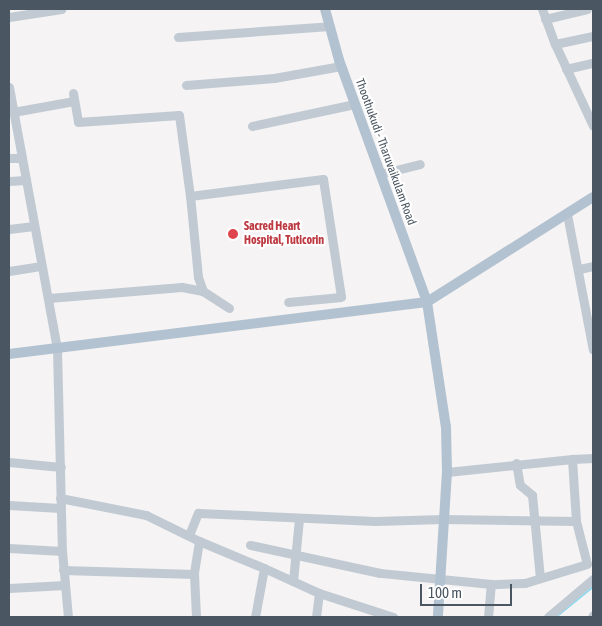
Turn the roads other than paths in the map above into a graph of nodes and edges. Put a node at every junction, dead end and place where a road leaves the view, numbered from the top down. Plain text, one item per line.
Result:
1 (60, 9) edge
2 (325, 9) edge
3 (542, 9) edge
4 (587, 9) edge
5 (21, 12) edge
6 (9, 16) edge
7 (545, 19) junction
8 (330, 26) junction
9 (593, 36) edge
10 (178, 37) dead end
11 (555, 44) junction
12 (593, 63) edge
13 (341, 66) junction
14 (566, 68) junction
15 (186, 85) dead end
16 (9, 87) edge
17 (354, 104) junction
18 (589, 111) edge
19 (13, 112) junction
20 (252, 126) dead end
21 (593, 126) edge
22 (9, 158) edge
23 (22, 158) junction
24 (420, 164) dead end
25 (380, 174) junction
26 (26, 180) junction
27 (9, 181) edge
28 (190, 196) junction
29 (593, 197) edge
30 (567, 214) junction
31 (34, 226) junction
32 (9, 229) edge
33 (42, 266) junction
34 (593, 266) edge
35 (579, 269) junction
36 (9, 271) edge
37 (203, 291) junction
38 (49, 298) junction
39 (288, 302) dead end
40 (427, 302) junction
41 (229, 308) dead end
42 (592, 334) edge
43 (57, 349) junction
44 (593, 350) edge
45 (9, 354) edge
46 (593, 458) edge
47 (572, 459) junction
48 (9, 462) edge
49 (516, 463) junction
50 (61, 467) junction
51 (447, 472) junction
52 (60, 498) junction
53 (9, 505) edge
54 (60, 508) junction
55 (299, 519) junction
56 (444, 519) junction
57 (576, 521) junction
58 (536, 523) junction
59 (189, 535) junction
60 (199, 541) junction
61 (250, 545) dead end
62 (9, 548) edge
63 (62, 551) junction
64 (296, 557) junction
65 (264, 568) junction
66 (63, 570) junction
67 (194, 574) junction
68 (540, 578) junction
69 (439, 579) junction
70 (593, 580) edge
71 (293, 581) junction
72 (491, 584) junction
73 (65, 585) junction
74 (9, 588) edge
75 (319, 593) junction
76 (375, 614) edge
77 (68, 617) edge
78 (196, 617) edge
79 (255, 617) edge
80 (316, 617) edge
81 (393, 617) edge
82 (438, 617) edge
83 (488, 617) edge
84 (548, 617) edge

1 - 5 street
2 - 8 main road, Thoothukudi - Tharuvaikulam Road
3 - 7 street
4 - 7 street
5 - 6 street
7 - 11 street
8 - 10 street
8 - 13 main road, Thoothukudi - Tharuvaikulam Road
9 - 11 street
11 - 14 street
12 - 14 street
13 - 15 street
13 - 17 main road, Thoothukudi - Tharuvaikulam Road
14 - 18 street
16 - 19 street
17 - 20 street
17 - 25 main road, Thoothukudi - Tharuvaikulam Road
18 - 21 street
19 - 23 street
19 - 28 street
22 - 23 street
23 - 26 street
24 - 25 street
25 - 40 main road, Thoothukudi - Tharuvaikulam Road
26 - 27 street
26 - 31 street
28 - 37 street
28 - 39 street
29 - 30 main road
30 - 35 street
30 - 40 main road
31 - 32 street
31 - 33 street
33 - 36 street
33 - 38 street
34 - 35 street
35 - 42 street
37 - 38 street
37 - 41 street
38 - 43 street
40 - 43 main road
40 - 51 main road, Thoothukudi - Tharuvaikulam Road
42 - 44 street
43 - 45 main road
43 - 50 street
46 - 47 street
47 - 49 street
47 - 57 street
48 - 50 street
49 - 51 street
49 - 58 street
50 - 52 street
51 - 56 main road, Thoothukudi - Tharuvaikulam Road
52 - 54 street
52 - 59 street
53 - 54 street
54 - 63 street
55 - 56 street
55 - 59 street
55 - 64 street
56 - 58 street
56 - 69 main road, Thoothukudi - Tharuvaikulam Road
57 - 58 street
57 - 68 street
58 - 68 street
59 - 60 street
60 - 65 street
60 - 67 street
61 - 64 street
62 - 63 street
63 - 66 street
64 - 69 street
64 - 71 street
65 - 71 street
65 - 79 street
66 - 67 street
66 - 73 street
67 - 78 street
68 - 72 street
69 - 72 street
69 - 82 main road, Thoothukudi - Tharuvaikulam Road
70 - 84 street
71 - 75 street
72 - 83 street
73 - 74 street
73 - 77 street
75 - 76 street
75 - 80 street
76 - 81 street

